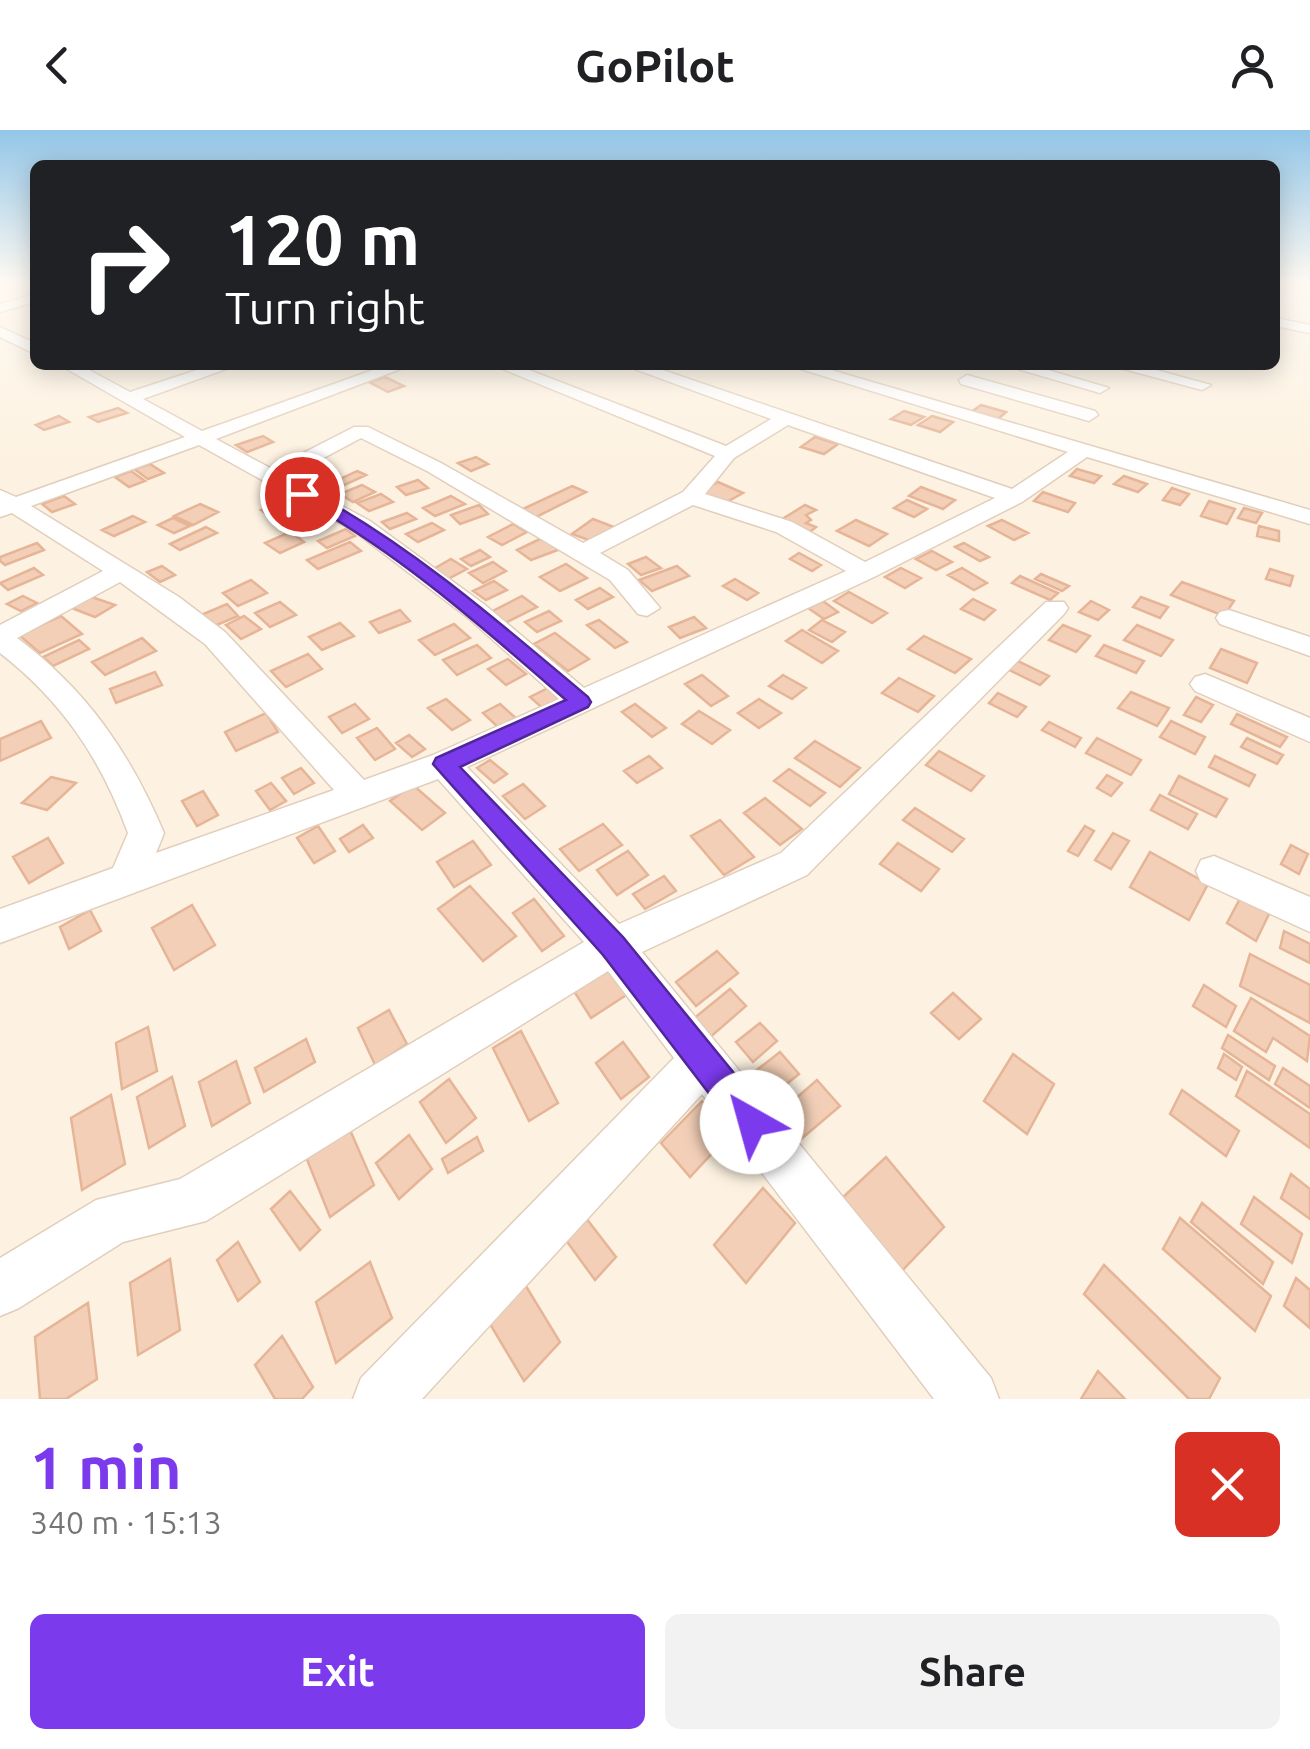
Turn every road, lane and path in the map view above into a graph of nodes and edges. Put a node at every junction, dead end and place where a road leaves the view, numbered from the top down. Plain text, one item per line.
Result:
1 (78, 370) edge
2 (212, 370) edge
3 (389, 370) edge
4 (514, 370) edge
5 (646, 370) edge
6 (818, 370) edge
7 (984, 370) edge
8 (1031, 370) edge
9 (1138, 370) edge
10 (967, 380) junction
11 (1202, 385) dead end
12 (1100, 388) dead end
13 (130, 396) junction
14 (926, 404) junction
15 (1089, 415) dead end
16 (783, 420) junction
17 (201, 436) junction
18 (1084, 450) junction
19 (727, 454) junction
20 (272, 478) junction
21 (691, 497) junction
22 (1014, 497) junction
23 (4, 504) edge
24 (1310, 517) edge
25 (582, 553) junction
26 (120, 572) junction
27 (866, 572) junction
28 (647, 608) dead end
29 (1055, 608) dead end
30 (1229, 618) dead end
31 (0, 638) edge
32 (1310, 647) edge
33 (1205, 684) dead end
34 (581, 702) junction
35 (1310, 731) edge
36 (444, 764) junction
37 (356, 794) junction
38 (1214, 871) dead end
39 (127, 880) junction
40 (1310, 915) edge
41 (0, 926) edge
42 (613, 946) junction
43 (703, 1060) junction
44 (0, 1288) edge
45 (382, 1399) edge
46 (970, 1399) edge

1 - 13 street
2 - 13 street
3 - 17 street
4 - 19 street
5 - 16 street
6 - 14 street
7 - 10 street
8 - 12 street
9 - 11 street
10 - 14 street
10 - 15 street
13 - 17 street
14 - 18 street
16 - 19 street
16 - 22 street
17 - 20 street
17 - 23 street
18 - 22 street
18 - 24 street
19 - 21 street
20 - 25 street
20 - 34 street
21 - 25 street
21 - 27 street
22 - 27 street
23 - 26 street
25 - 28 street
26 - 31 street
26 - 37 street
27 - 34 street
29 - 42 street
30 - 32 street
31 - 39 street
33 - 35 street
34 - 36 street
36 - 37 street
36 - 42 street
37 - 39 street
38 - 40 street
39 - 41 street
42 - 43 street
42 - 44 street
43 - 45 street
43 - 46 street

